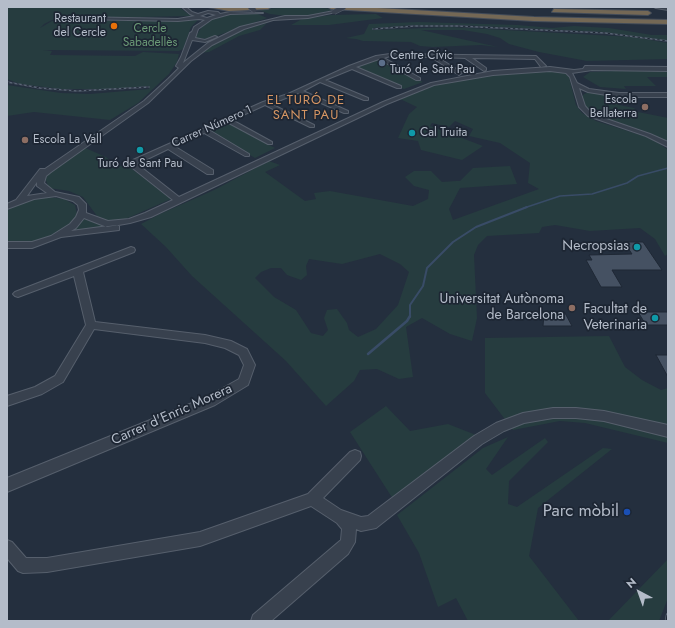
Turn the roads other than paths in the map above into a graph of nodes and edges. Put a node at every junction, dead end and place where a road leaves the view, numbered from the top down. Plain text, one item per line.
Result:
1 (184, 7) edge
2 (211, 7) edge
3 (268, 7) edge
4 (324, 7) edge
5 (342, 7) edge
6 (366, 7) edge
7 (402, 7) edge
8 (423, 7) edge
9 (656, 7) edge
10 (203, 8) edge
11 (252, 8) edge
12 (668, 9) edge
13 (333, 10) edge
14 (547, 11) dead end
15 (205, 12) junction
16 (528, 12) dead end
17 (456, 13) junction
18 (668, 14) edge
19 (325, 15) junction
20 (219, 16) junction
21 (267, 16) junction
22 (79, 18) dead end
23 (668, 18) edge
24 (201, 19) junction
25 (668, 22) edge
26 (232, 31) junction
27 (191, 39) junction
28 (204, 44) junction
29 (187, 46) junction
30 (432, 57) junction
31 (467, 57) junction
32 (499, 57) junction
33 (378, 58) junction
34 (185, 64) junction
35 (507, 65) dead end
36 (542, 66) dead end
37 (351, 67) junction
38 (668, 68) edge
39 (484, 69) dead end
40 (564, 70) junction
41 (175, 72) junction
42 (459, 73) dead end
43 (575, 74) junction
44 (418, 79) dead end
45 (320, 80) junction
46 (399, 88) dead end
47 (588, 90) junction
48 (298, 91) junction
49 (578, 93) junction
50 (668, 95) edge
51 (366, 99) dead end
52 (264, 103) junction
53 (346, 112) dead end
54 (227, 120) junction
55 (312, 126) dead end
56 (204, 130) junction
57 (270, 143) dead end
58 (668, 144) edge
59 (79, 146) junction
60 (169, 146) junction
61 (247, 155) dead end
62 (210, 172) dead end
63 (37, 182) junction
64 (53, 194) junction
65 (20, 201) junction
66 (179, 201) junction
67 (7, 208) edge
68 (82, 214) junction
69 (148, 215) junction
70 (58, 236) junction
71 (7, 245) edge
72 (18, 246) junction
73 (131, 250) dead end
74 (7, 252) edge
75 (78, 271) junction
76 (18, 294) dead end
77 (91, 325) junction
78 (7, 401) edge
79 (668, 431) edge
80 (355, 456) dead end
81 (7, 485) edge
82 (312, 499) junction
83 (340, 516) junction
84 (7, 547) edge
85 (259, 621) edge

1 - 24 street
2 - 3 highway
4 - 5 highway
5 - 13 highway
5 - 17 highway
6 - 23 highway
7 - 17 highway
8 - 17 highway
9 - 12 street
10 - 15 street
11 - 21 street
13 - 19 street
14 - 18 highway
15 - 20 street
15 - 24 street
16 - 17 highway
17 - 19 highway
17 - 25 highway
19 - 21 street
20 - 21 street
20 - 24 street
21 - 26 street
21 - 34 street
22 - 24 street
24 - 27 street
26 - 27 street
26 - 28 street
27 - 29 street
28 - 29 street
28 - 34 street
28 - 41 street
29 - 41 street
30 - 31 street, Carrer Número 1
30 - 33 street, Carrer Número 1
30 - 42 street
31 - 32 street, Carrer Número 1
31 - 39 street
32 - 35 street
32 - 36 street, Carrer Número 1
33 - 37 street, Carrer Número 1
33 - 44 street
34 - 59 street
37 - 45 street, Carrer Número 1
37 - 46 street
38 - 43 street
40 - 43 street
40 - 43 street
40 - 66 street
41 - 59 street
43 - 47 street
43 - 49 street
45 - 48 street, Carrer Número 1
45 - 51 street
47 - 49 street
47 - 50 street
48 - 52 street, Carrer Número 1
48 - 53 street
49 - 58 street
52 - 54 street, Carrer Número 1
52 - 55 street
54 - 56 street, Carrer Número 1
54 - 57 street
56 - 60 street, Carrer Número 1
56 - 61 street
59 - 63 street
60 - 62 street
60 - 66 street, Carrer Número 1
63 - 64 street
63 - 65 street
64 - 65 street
64 - 68 street
65 - 67 street
66 - 69 street
68 - 69 street
68 - 70 street
69 - 70 street
70 - 72 street
71 - 72 street
72 - 74 street
73 - 75 street
75 - 76 street
75 - 77 street
77 - 78 street
77 - 81 street, Carrer d'Enric Morera
79 - 83 street
80 - 82 street
82 - 83 street
82 - 84 street
83 - 85 street

